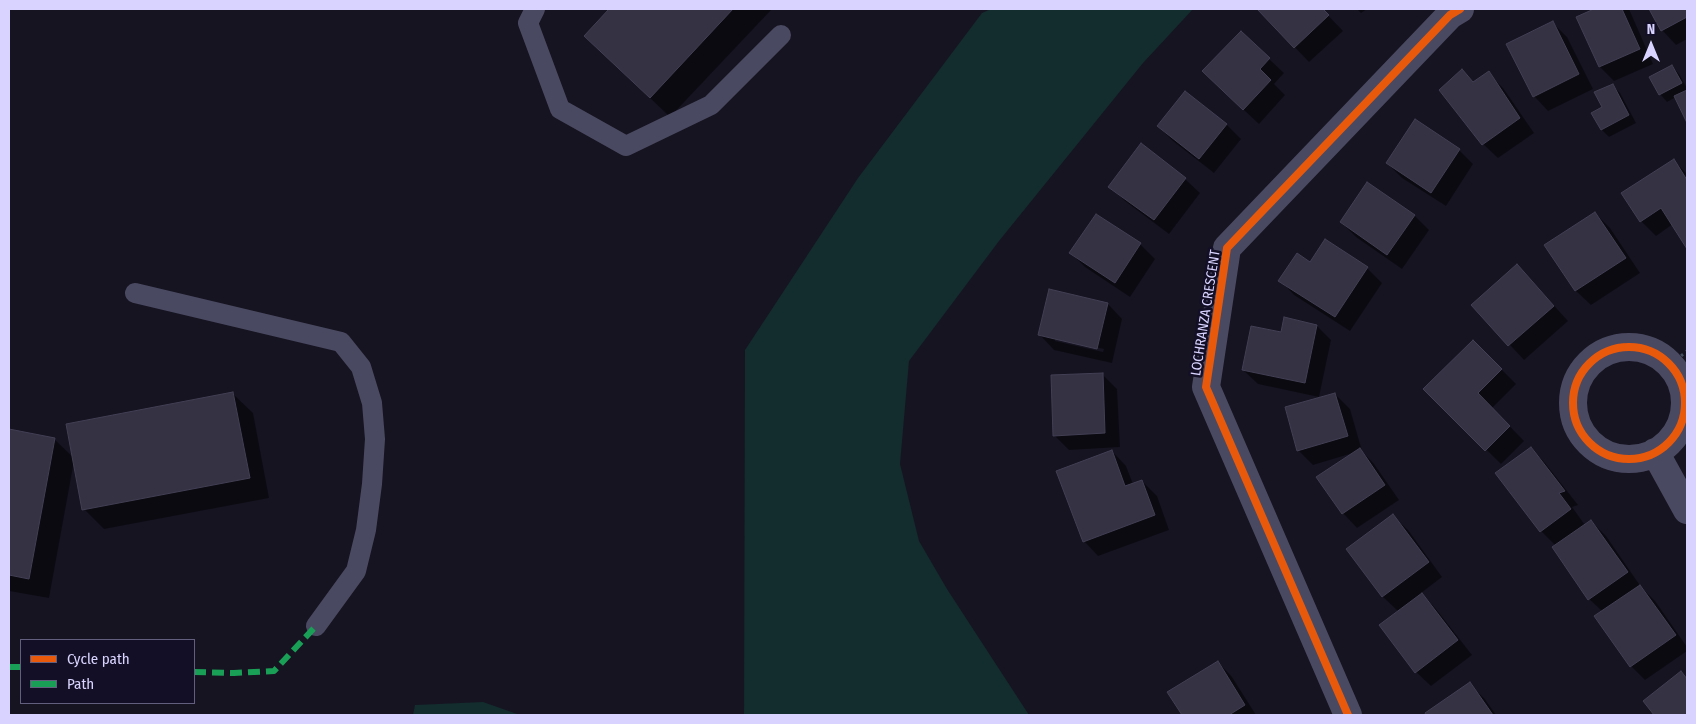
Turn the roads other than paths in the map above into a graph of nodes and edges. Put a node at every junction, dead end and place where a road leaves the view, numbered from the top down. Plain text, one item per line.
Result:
1 (535, 9) edge
2 (1460, 9) edge
3 (781, 36) dead end
4 (135, 293) dead end
5 (1679, 358) edge
6 (1655, 452) junction
7 (1687, 510) edge
8 (316, 626) dead end
9 (1348, 715) edge

1 - 3 lane
2 - 9 street, LOCHRANZA CRESCENT
4 - 8 lane
5 - 6 street
5 - 6 street
6 - 7 street

